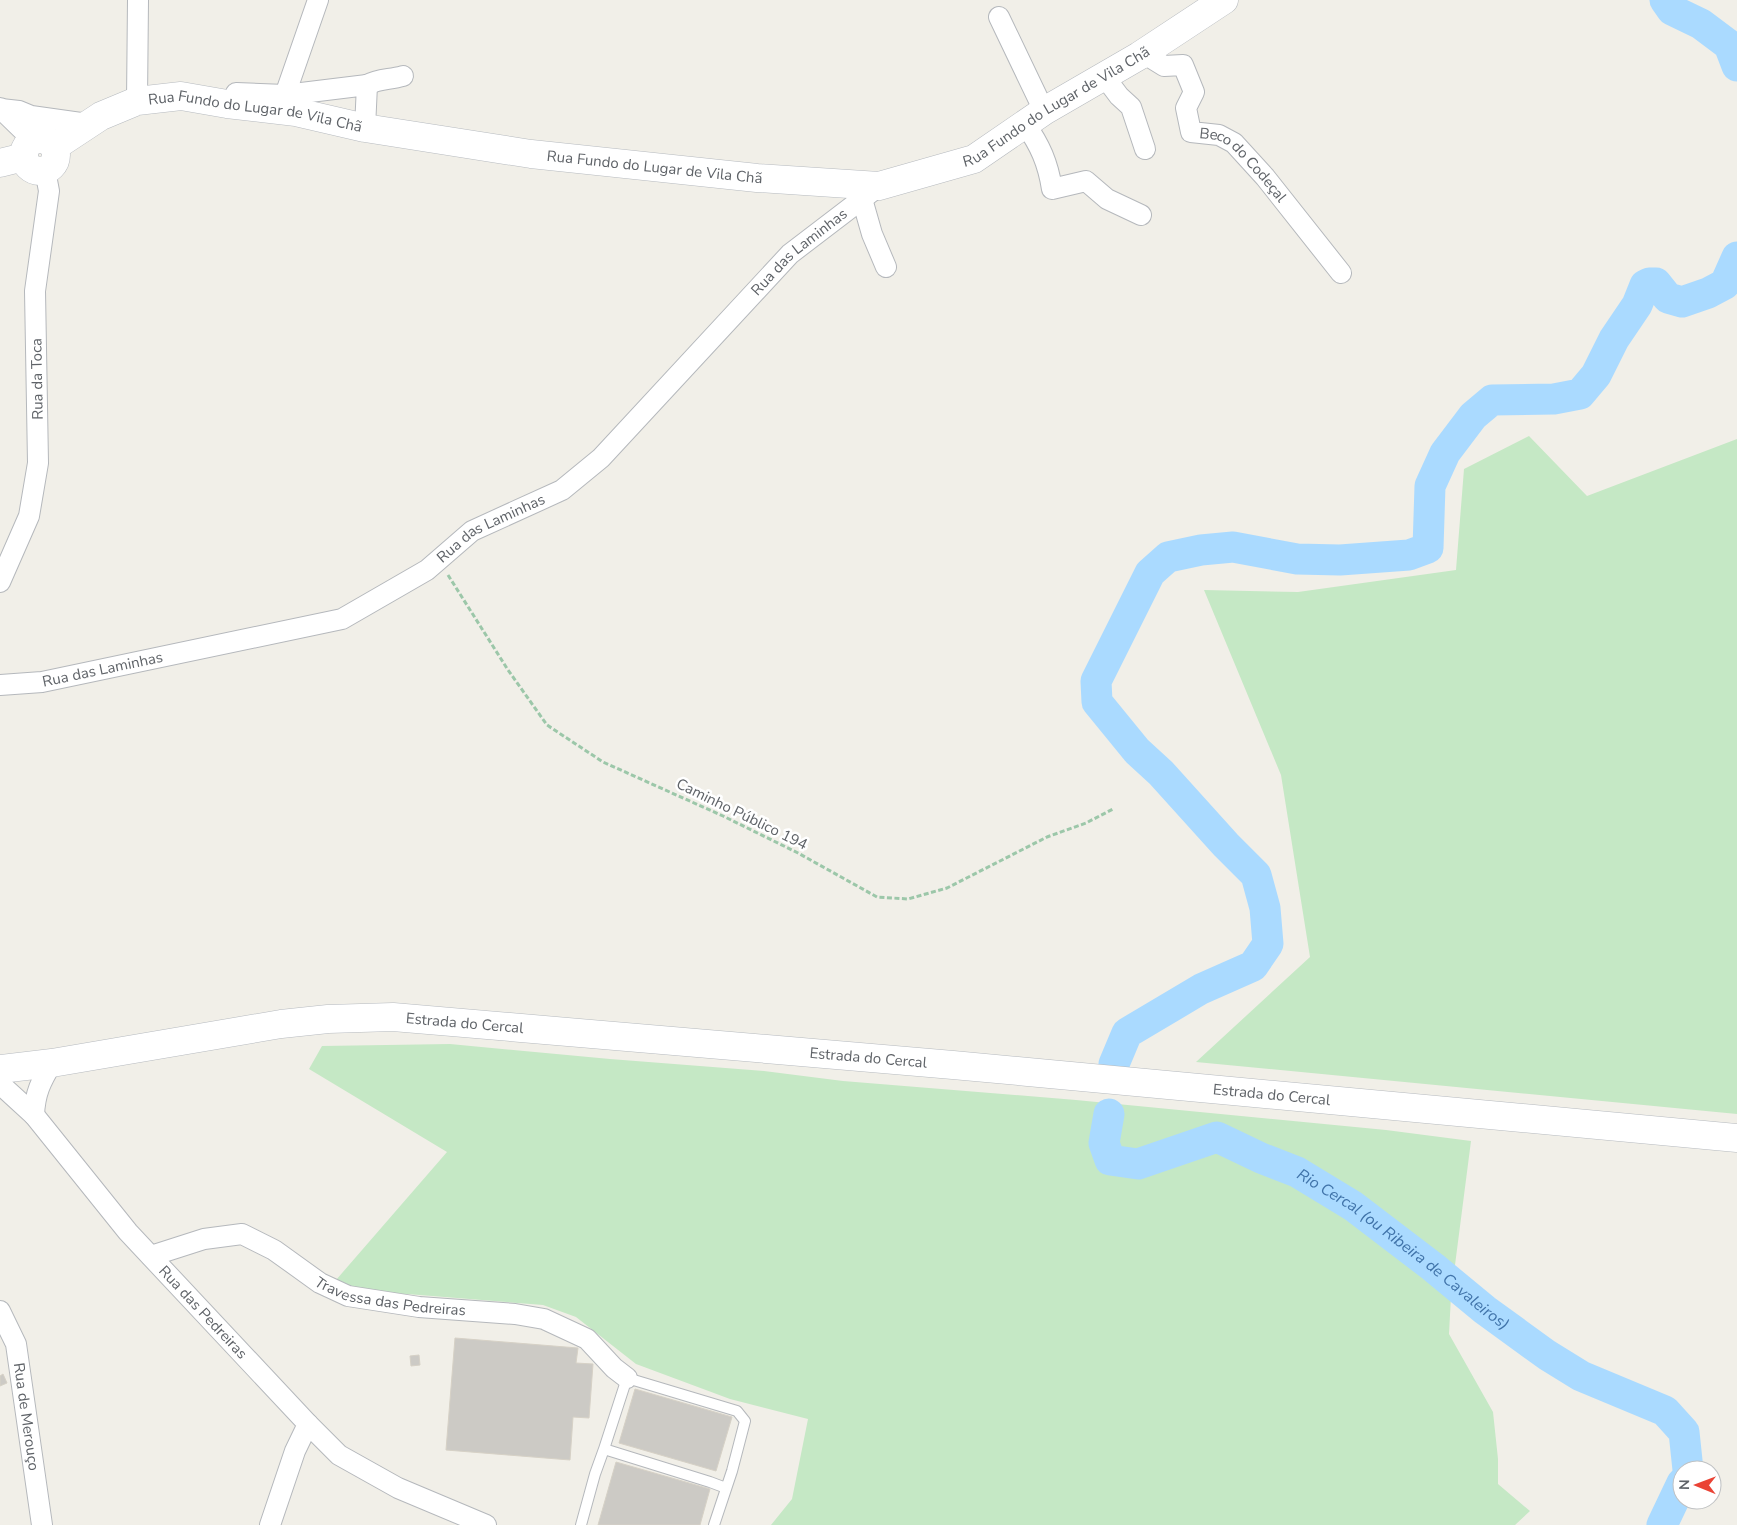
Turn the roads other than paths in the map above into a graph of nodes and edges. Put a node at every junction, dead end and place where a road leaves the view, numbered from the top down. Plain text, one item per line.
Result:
1 (138, 0) edge
2 (318, 0) edge
3 (1224, 0) edge
4 (999, 17) dead end
5 (1143, 53) junction
6 (403, 76) dead end
7 (1104, 76) junction
8 (367, 85) junction
9 (285, 95) junction
10 (205, 99) junction
11 (138, 101) junction
12 (0, 108) edge
13 (1034, 117) junction
14 (88, 124) junction
15 (366, 128) junction
16 (1145, 149) dead end
17 (31, 155) edge
18 (871, 192) junction
19 (1141, 215) dead end
20 (886, 267) dead end
21 (1341, 273) dead end
22 (0, 582) edge
23 (0, 686) edge
24 (52, 1062) junction
25 (0, 1069) edge
26 (0, 1084) edge
27 (34, 1115) junction
28 (1737, 1138) edge
29 (151, 1256) junction
30 (0, 1311) edge
31 (627, 1378) junction
32 (308, 1424) junction
33 (604, 1450) junction
34 (726, 1488) junction
35 (42, 1525) edge
36 (270, 1525) edge
37 (486, 1525) edge
38 (581, 1525) edge
39 (714, 1525) edge

1 - 11 street
2 - 9 street
3 - 5 street, Rua Fundo do Lugar de Vila Chã
4 - 13 street
5 - 7 street, Rua Fundo do Lugar de Vila Chã
5 - 21 street, Beco do Codeçal
6 - 8 street
7 - 13 street, Rua Fundo do Lugar de Vila Chã
7 - 16 street
8 - 9 street
8 - 15 street
9 - 10 street
10 - 11 street, Rua Fundo do Lugar de Vila Chã
10 - 15 street, Rua Fundo do Lugar de Vila Chã
11 - 14 street, Rua Fundo do Lugar de Vila Chã
12 - 14 street
12 - 17 street
13 - 18 street, Rua Fundo do Lugar de Vila Chã
13 - 19 street
14 - 17 street, Rua Fundo do Lugar de Vila Chã
15 - 18 street, Rua Fundo do Lugar de Vila Chã
17 - 22 street, Rua da Toca
18 - 20 street
18 - 23 street, Rua das Laminhas
24 - 25 street, Estrada do Cercal
24 - 27 street
24 - 28 street, Estrada do Cercal
26 - 27 street, Rua das Pedreiras
27 - 29 street, Rua das Pedreiras
29 - 31 street, Travessa das Pedreiras
29 - 32 street, Rua das Pedreiras
30 - 35 street, Rua de Merouço
31 - 33 lane
31 - 34 lane
32 - 36 street
32 - 37 street, Rua das Pedreiras
33 - 34 lane
33 - 38 lane
34 - 39 lane

